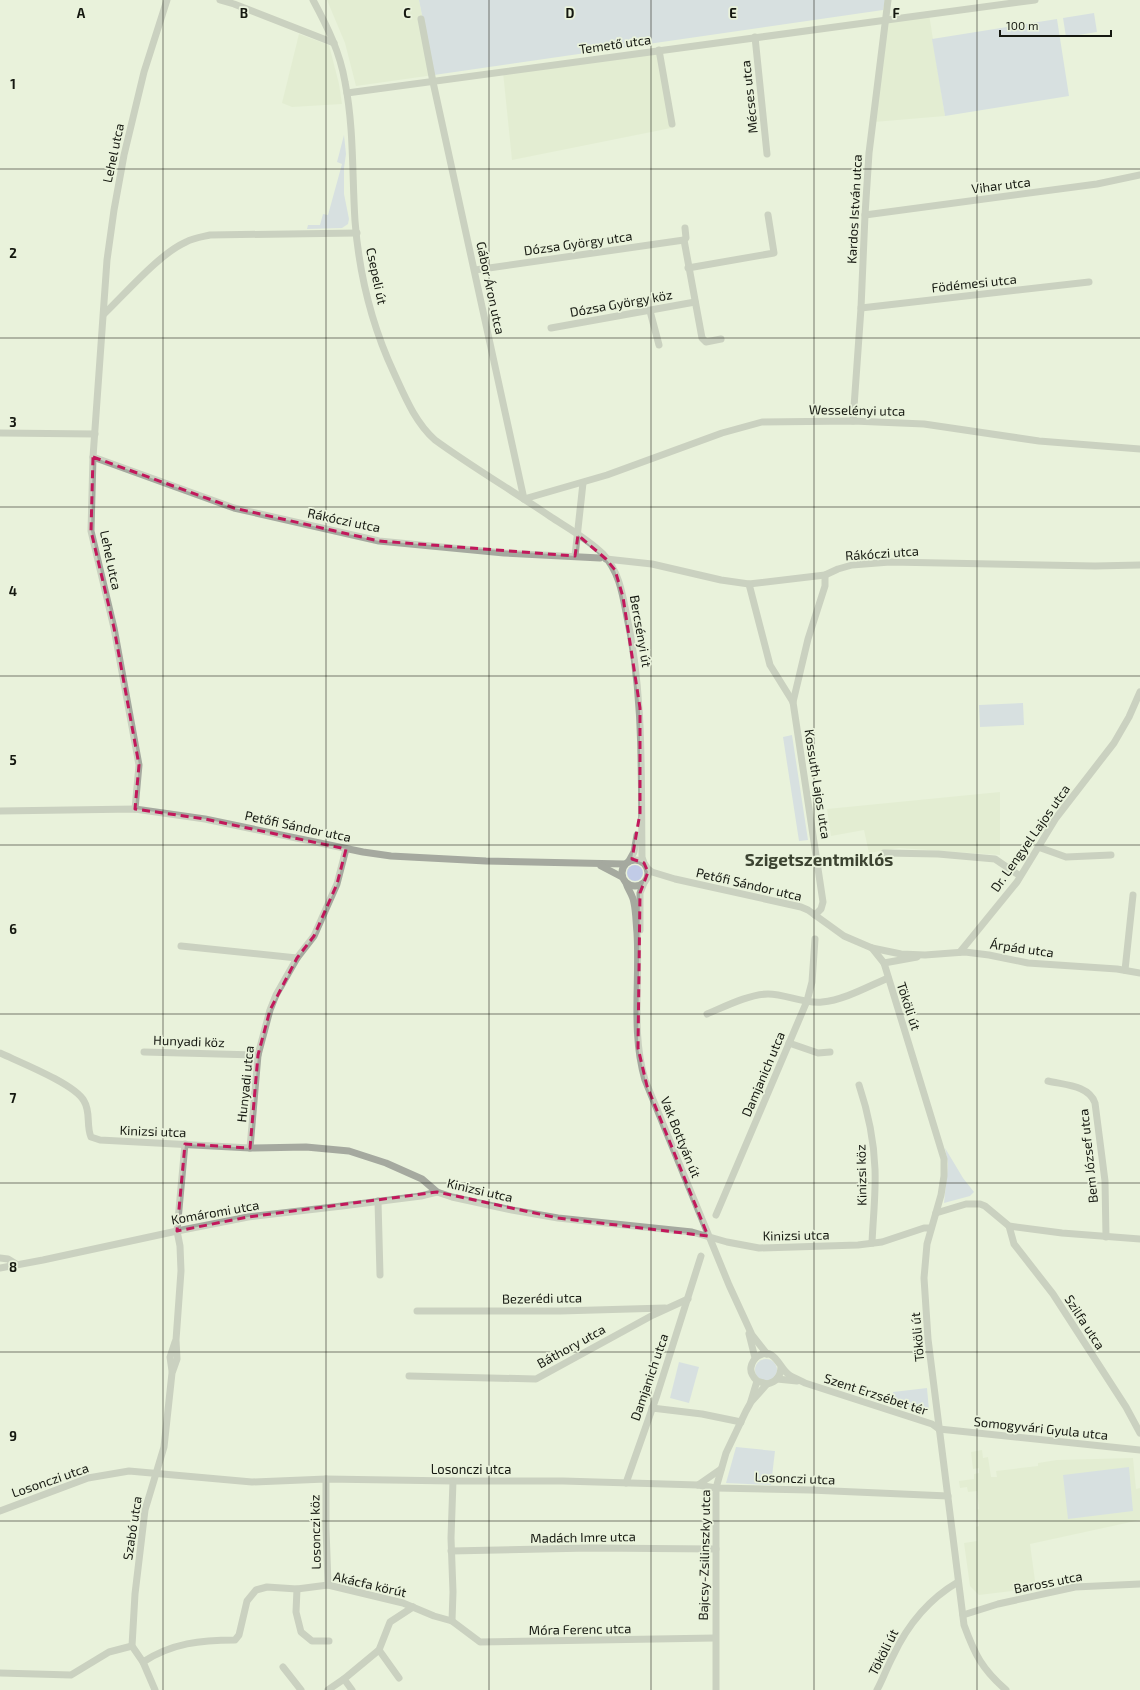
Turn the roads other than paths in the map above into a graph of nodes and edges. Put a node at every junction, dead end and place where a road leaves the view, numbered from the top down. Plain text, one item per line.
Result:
1 (167, 0) edge
2 (220, 0) edge
3 (313, 0) edge
4 (888, 0) edge
5 (1035, 0) edge
6 (421, 19) dead end
7 (885, 20) junction
8 (755, 37) junction
9 (334, 43) junction
10 (659, 50) junction
11 (433, 82) junction
12 (347, 93) junction
13 (672, 124) dead end
14 (767, 154) dead end
15 (1140, 175) edge
16 (768, 215) dead end
17 (865, 215) junction
18 (685, 228) dead end
19 (357, 233) junction
20 (684, 240) junction
21 (688, 268) junction
22 (475, 270) junction
23 (1089, 282) dead end
24 (695, 302) junction
25 (861, 308) junction
26 (650, 311) junction
27 (104, 314) junction
28 (551, 328) dead end
29 (721, 338) dead end
30 (659, 345) dead end
31 (853, 421) junction
32 (0, 433) edge
33 (95, 434) junction
34 (1140, 449) edge
35 (93, 457) junction
36 (583, 483) junction
37 (524, 499) junction
38 (578, 535) junction
39 (575, 556) junction
40 (603, 559) junction
41 (1140, 565) edge
42 (825, 575) junction
43 (749, 584) junction
44 (1140, 692) edge
45 (793, 702) junction
46 (135, 809) junction
47 (0, 811) edge
48 (640, 813) junction
49 (1038, 847) junction
50 (346, 849) junction
51 (884, 853) dead end
52 (1111, 855) dead end
53 (627, 863) junction
54 (593, 864) junction
55 (646, 866) junction
56 (1020, 876) junction
57 (675, 879) junction
58 (624, 880) junction
59 (645, 881) junction
60 (1133, 895) dead end
61 (815, 916) junction
62 (815, 939) dead end
63 (181, 946) dead end
64 (872, 948) junction
65 (638, 950) junction
66 (960, 952) junction
67 (925, 955) junction
68 (297, 958) junction
69 (884, 963) junction
70 (1125, 970) junction
71 (1140, 973) edge
72 (888, 978) junction
73 (807, 1001) junction
74 (707, 1014) dead end
75 (789, 1043) junction
76 (144, 1052) dead end
77 (830, 1052) dead end
78 (0, 1053) edge
79 (258, 1055) junction
80 (1048, 1080) dead end
81 (858, 1085) dead end
82 (185, 1144) junction
83 (250, 1148) junction
84 (437, 1192) junction
85 (378, 1201) junction
86 (936, 1213) junction
87 (716, 1215) dead end
88 (1009, 1226) junction
89 (931, 1228) junction
90 (177, 1231) junction
91 (708, 1236) junction
92 (1106, 1237) junction
93 (1140, 1239) edge
94 (872, 1243) junction
95 (701, 1256) dead end
96 (0, 1258) edge
97 (16, 1264) junction
98 (0, 1268) edge
99 (380, 1276) dead end
100 (688, 1299) junction
101 (668, 1308) junction
102 (417, 1311) dead end
103 (746, 1324) junction
104 (767, 1354) junction
105 (755, 1358) junction
106 (781, 1366) junction
107 (409, 1376) dead end
108 (777, 1379) junction
109 (757, 1380) junction
110 (805, 1383) junction
111 (767, 1384) junction
112 (751, 1402) junction
113 (652, 1408) junction
114 (741, 1422) junction
115 (939, 1429) junction
116 (1140, 1433) edge
117 (1140, 1450) edge
118 (721, 1469) junction
119 (155, 1473) junction
120 (326, 1479) junction
121 (453, 1481) junction
122 (626, 1483) junction
123 (698, 1484) junction
124 (716, 1488) junction
125 (948, 1496) junction
126 (0, 1511) edge
127 (716, 1549) junction
128 (451, 1551) junction
129 (958, 1582) junction
130 (1140, 1584) edge
131 (328, 1586) junction
132 (297, 1589) junction
133 (414, 1607) junction
134 (963, 1615) junction
135 (452, 1621) junction
136 (715, 1638) junction
137 (329, 1641) dead end
138 (132, 1646) junction
139 (379, 1650) junction
140 (143, 1662) junction
141 (282, 1667) dead end
142 (0, 1674) edge
143 (399, 1678) dead end
144 (344, 1679) junction
145 (153, 1688) edge
146 (301, 1690) edge
147 (328, 1690) edge
148 (352, 1690) edge
149 (716, 1690) edge
150 (877, 1690) edge
151 (1006, 1690) edge

1 - 27 street, Lehel utca
2 - 9 street
3 - 9 street, Csepeli út
4 - 7 street, Kardos István utca
5 - 7 street, Temető utca
6 - 11 street, Gábor Áron utca
7 - 8 street, Temető utca
7 - 17 street, Kardos István utca
8 - 10 street, Temető utca
8 - 14 street, Mécses utca
9 - 12 street, Csepeli út
10 - 11 street, Temető utca
10 - 13 street
11 - 12 street, Temető utca
11 - 22 street, Gábor Áron utca
12 - 19 street, Csepeli út
15 - 17 street, Vihar utca
16 - 21 street
17 - 25 street, Kardos István utca
18 - 20 street
19 - 27 street
19 - 37 street, Csepeli út
20 - 21 street
20 - 22 street, Dózsa György utca
21 - 24 street
22 - 37 street, Gábor Áron utca
23 - 25 street, Födémesi utca
24 - 26 street, Dózsa György köz
24 - 29 street
25 - 31 street, Kardos István utca
26 - 28 street, Dózsa György köz
26 - 30 street
27 - 33 street, Lehel utca
31 - 34 street, Wesselényi utca
31 - 36 street, Wesselényi utca
32 - 33 street
33 - 35 street, Lehel utca
35 - 39 street, Rákóczi utca
35 - 46 street, Lehel utca
36 - 37 street, Wesselényi utca
36 - 38 street
37 - 38 street, Bercsényi út
38 - 39 street
38 - 40 street, Bercsényi út
39 - 40 street, Rákóczi utca
40 - 43 street, Rákóczi utca
40 - 48 street, Bercsényi út
41 - 42 street, Rákóczi utca
42 - 43 street, Rákóczi utca
42 - 45 street, Kossuth Lajos utca
43 - 45 street, Kossuth Lajos utca
44 - 49 street, Dr. Lengyel Lajos utca
45 - 61 street, Kossuth Lajos utca
46 - 47 street, Petőfi Sándor utca
46 - 50 street, Petőfi Sándor utca
48 - 53 street, Bercsényi út
48 - 55 street, Bercsényi út
49 - 52 street
49 - 56 street, Dr. Lengyel Lajos utca
50 - 54 street, Petőfi Sándor utca
50 - 68 street, Hunyadi utca
51 - 56 street
53 - 54 street, Petőfi Sándor utca
53 - 55 street
53 - 58 street
54 - 58 street, Petőfi Sándor utca
55 - 57 street, Petőfi Sándor utca
55 - 59 street
56 - 66 street, Dr. Lengyel Lajos utca
57 - 59 street, Petőfi Sándor utca
57 - 61 street, Petőfi Sándor utca
58 - 59 street
58 - 65 street, Vak Bottyán út
59 - 65 street, Vak Bottyán út
60 - 70 street
61 - 64 street, Árpád utca
62 - 73 street, Damjanich utca
63 - 68 street
64 - 67 street, Árpád utca
64 - 69 street
65 - 91 street, Vak Bottyán út
66 - 67 street, Árpád utca
66 - 70 street, Árpád utca
67 - 69 street, Árpád utca
68 - 79 street, Hunyadi utca
69 - 72 street, Tököli út
70 - 71 street, Árpád utca
72 - 73 street
72 - 86 street, Tököli út
73 - 74 street
73 - 75 street, Damjanich utca
75 - 77 street
75 - 87 street, Damjanich utca
76 - 79 street, Hunyadi köz
78 - 82 street, Kinizsi utca
79 - 83 street, Hunyadi utca
80 - 92 street, Bem József utca
81 - 94 street, Kinizsi köz
82 - 83 street, Kinizsi utca
82 - 90 street, Szabó utca
83 - 84 street, Kinizsi utca
84 - 85 street, Komáromi utca
84 - 91 street, Kinizsi utca
85 - 90 street, Komáromi utca
85 - 99 street
86 - 88 street
86 - 89 street, Tököli út
88 - 92 street
88 - 116 street, Szilfa utca
89 - 94 street, Kinizsi utca
89 - 115 street, Tököli út
90 - 97 street, Komáromi utca
90 - 119 street, Szabó utca
91 - 94 street, Kinizsi utca
91 - 103 street, Vak Bottyán út
92 - 93 street
95 - 100 street, Damjanich utca
96 - 97 street
97 - 98 street, Komáromi utca
100 - 101 street, Báthory utca
100 - 113 street, Damjanich utca
101 - 102 street, Bezerédi utca
101 - 107 street, Báthory utca
103 - 104 street, Vak Bottyán út
103 - 105 street, Vak Bottyán út
104 - 105 street
104 - 106 street, Szent Erzsébet tér
105 - 109 street
106 - 108 street
106 - 110 street, Szent Erzsébet tér
108 - 110 street, Szent Erzsébet tér
108 - 111 street
109 - 111 street
109 - 112 street, Bajcsy-Zsilinszky utca
110 - 115 street, Szent Erzsébet tér
111 - 112 street, Bajcsy-Zsilinszky utca
112 - 114 street, Bajcsy-Zsilinszky utca
113 - 114 street
113 - 122 street, Damjanich utca
114 - 118 street, Bajcsy-Zsilinszky utca
115 - 117 street, Somogyvári Gyula utca
115 - 125 street, Tököli út
118 - 123 street
118 - 124 street, Bajcsy-Zsilinszky utca
119 - 120 street, Losonczi utca
119 - 126 street, Losonczi utca
119 - 138 street, Szabó utca
120 - 121 street, Losonczi utca
120 - 131 street, Losonczi köz
121 - 122 street, Losonczi utca
121 - 128 street
122 - 123 street, Losonczi utca
123 - 124 street, Losonczi utca
124 - 125 street, Losonczi utca
124 - 127 street, Bajcsy-Zsilinszky utca
125 - 129 street, Tököli út
127 - 128 street, Madách Imre utca
127 - 136 street, Bajcsy-Zsilinszky utca
128 - 135 street
129 - 134 street
129 - 150 street, Tököli út
130 - 134 street, Baross utca
131 - 132 street, Akácfa körút
131 - 133 street, Akácfa körút
132 - 137 street
132 - 140 street, Akácfa körút
133 - 135 street, Akácfa körút
133 - 139 street, Akácfa körút
134 - 151 street
135 - 136 street, Móra Ferenc utca
136 - 149 street, Bajcsy-Zsilinszky utca
138 - 140 street
138 - 142 street
139 - 143 street
139 - 144 street, Akácfa körút
140 - 145 street
141 - 146 street
144 - 147 street, Akácfa körút
144 - 148 street

